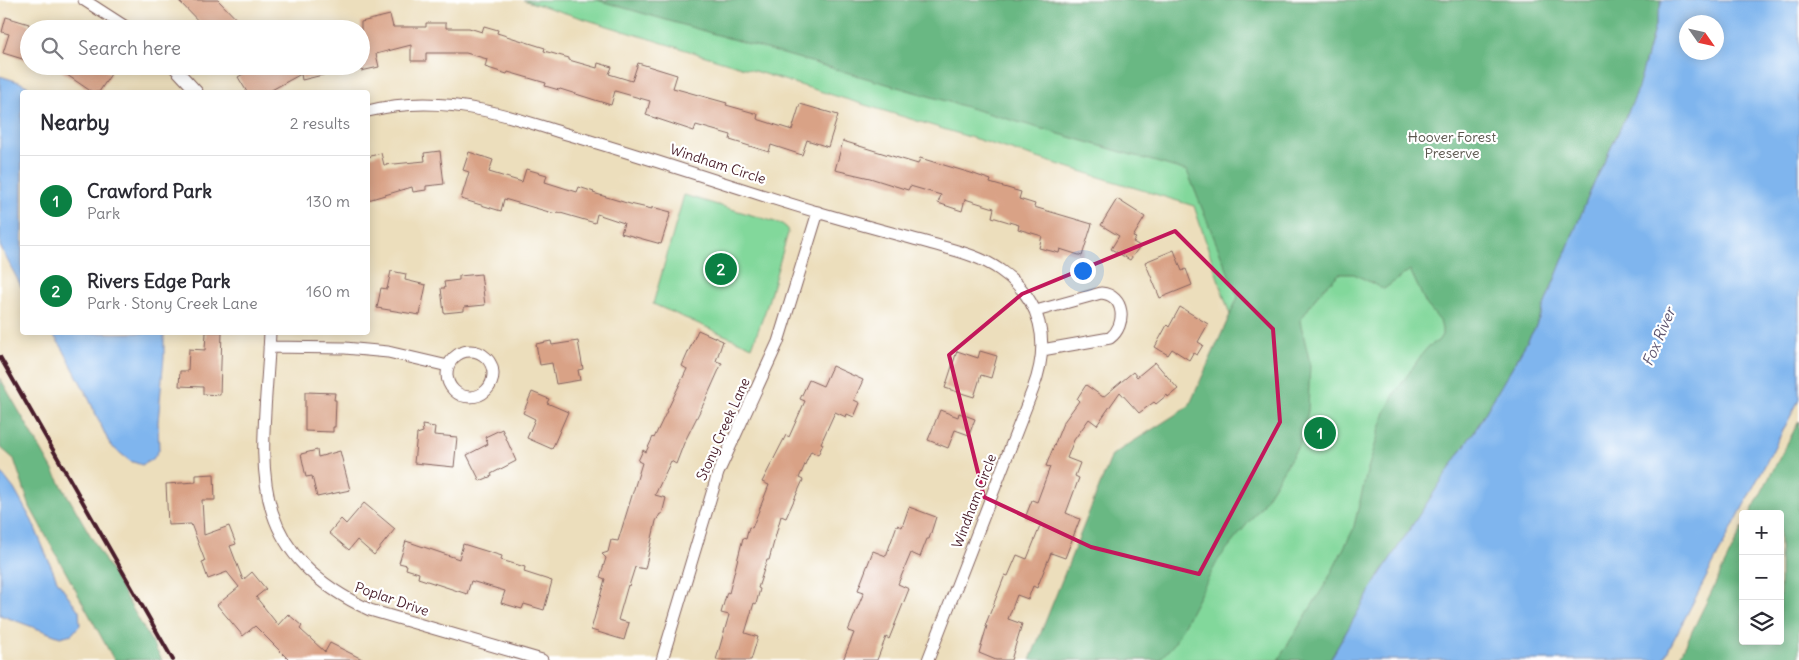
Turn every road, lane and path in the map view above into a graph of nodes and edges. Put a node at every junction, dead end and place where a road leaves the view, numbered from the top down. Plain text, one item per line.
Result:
1 (84, 0) edge
2 (115, 20) edge
3 (181, 75) edge
4 (195, 90) edge
5 (370, 110) edge
6 (818, 212) junction
7 (1036, 311) junction
8 (270, 335) edge
9 (269, 347) junction
10 (1042, 350) junction
11 (448, 366) junction
12 (542, 660) edge
13 (662, 660) edge
14 (928, 660) edge

1 - 2 street
3 - 4 street
5 - 6 street, Windham Circle
6 - 7 street, Windham Circle
6 - 13 street, Stony Creek Lane
7 - 10 street, Windham Circle
7 - 10 street
8 - 9 street, Poplar Drive
9 - 11 street
9 - 12 street, Poplar Drive
10 - 14 street, Windham Circle
11 - 11 street

